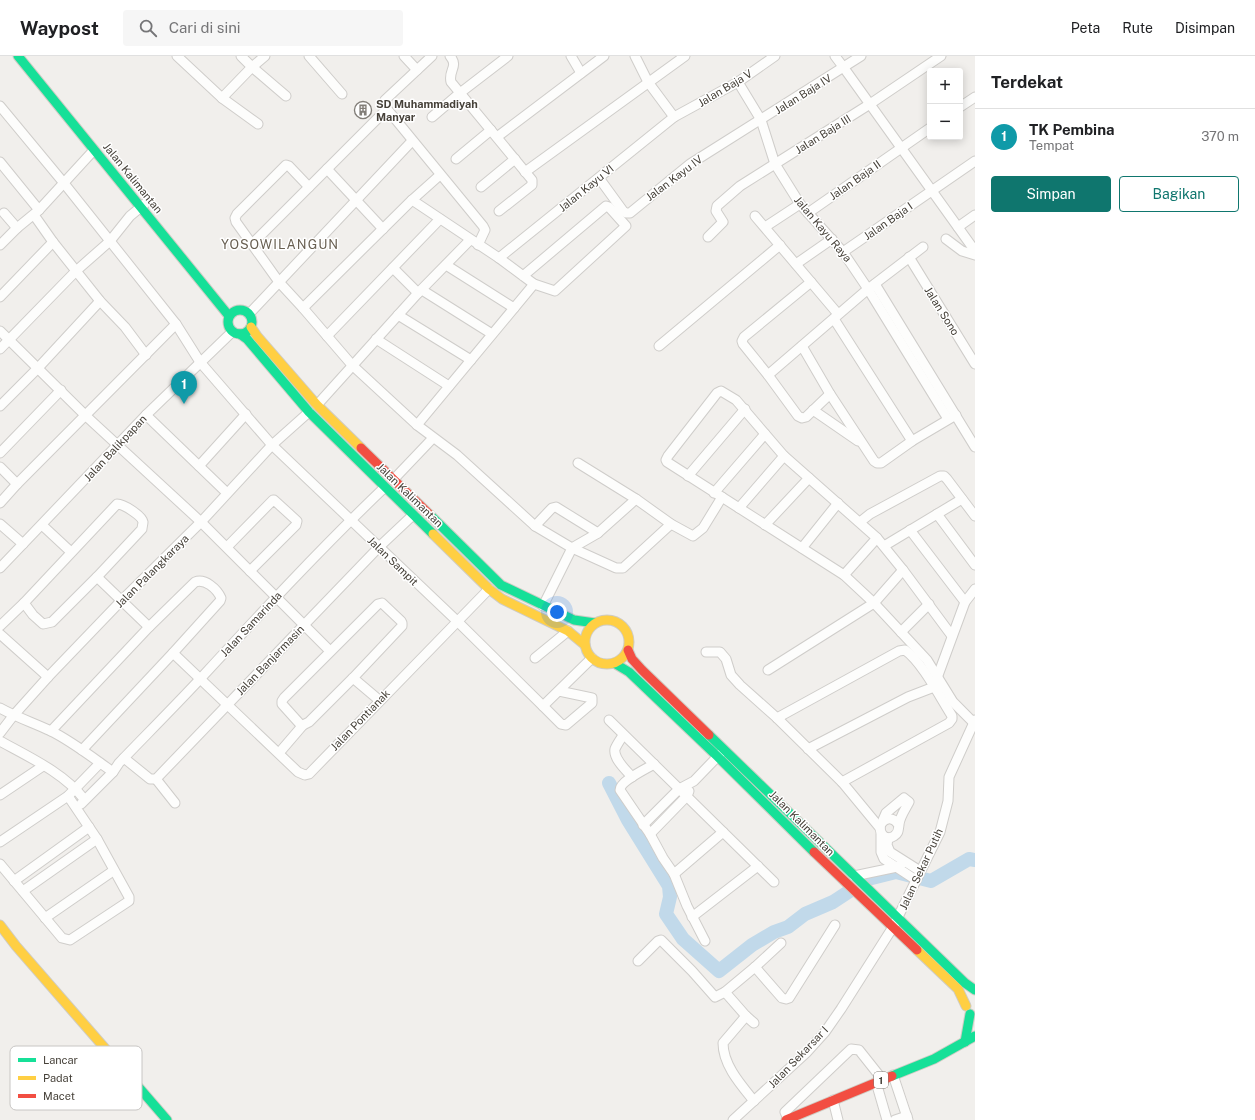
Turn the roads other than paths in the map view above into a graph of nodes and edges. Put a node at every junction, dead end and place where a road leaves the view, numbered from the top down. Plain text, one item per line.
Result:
1 (18, 56) edge
2 (30, 56) edge
3 (178, 56) edge
4 (241, 56) edge
5 (265, 56) edge
6 (309, 56) edge
7 (404, 56) edge
8 (432, 56) edge
9 (450, 56) edge
10 (508, 56) edge
11 (571, 56) edge
12 (604, 56) edge
13 (634, 56) edge
14 (685, 56) edge
15 (775, 56) edge
16 (835, 56) edge
17 (862, 56) edge
18 (940, 56) edge
19 (252, 67) junction
20 (844, 68) junction
21 (417, 70) junction
22 (582, 73) junction
23 (648, 82) junction
24 (738, 82) junction
25 (460, 93) junction
26 (342, 94) dead end
27 (286, 96) dead end
28 (975, 97) edge
29 (222, 98) junction
30 (61, 102) junction
31 (870, 104) junction
32 (963, 105) edge
33 (0, 106) edge
34 (387, 109) junction
35 (432, 117) dead end
36 (674, 118) junction
37 (761, 120) junction
38 (258, 124) dead end
39 (927, 130) edge
40 (494, 133) junction
41 (412, 141) junction
42 (901, 148) junction
43 (94, 150) junction
44 (456, 159) dead end
45 (515, 159) junction
46 (975, 161) edge
47 (0, 162) edge
48 (775, 164) junction
49 (327, 168) junction
50 (525, 172) junction
51 (440, 175) junction
52 (599, 178) junction
53 (63, 182) junction
54 (309, 187) junction
55 (481, 187) dead end
56 (932, 190) junction
57 (356, 200) junction
58 (412, 200) junction
59 (800, 204) junction
60 (144, 205) junction
61 (498, 211) dead end
62 (4, 212) dead end
63 (36, 212) junction
64 (808, 213) junction
65 (975, 215) edge
66 (755, 216) dead end
67 (440, 219) junction
68 (765, 227) junction
69 (958, 227) junction
70 (17, 228) junction
71 (383, 229) junction
72 (708, 237) dead end
73 (832, 239) junction
74 (946, 239) dead end
75 (110, 241) junction
76 (53, 242) junction
77 (474, 242) junction
78 (252, 244) junction
79 (0, 245) edge
80 (780, 245) junction
81 (923, 246) dead end
82 (975, 251) edge
83 (844, 252) junction
84 (975, 255) edge
85 (499, 258) junction
86 (909, 258) junction
87 (796, 264) junction
88 (446, 265) junction
89 (393, 268) junction
90 (76, 271) junction
91 (523, 276) junction
92 (279, 282) junction
93 (811, 282) junction
94 (534, 284) junction
95 (872, 286) junction
96 (420, 291) junction
97 (0, 297) edge
98 (100, 301) junction
99 (303, 308) junction
100 (514, 308) junction
101 (231, 313) junction
102 (250, 314) junction
103 (398, 315) junction
104 (836, 316) junction
105 (176, 324) junction
106 (251, 327) junction
107 (0, 331) edge
108 (236, 333) junction
109 (492, 334) junction
110 (327, 336) junction
111 (9, 339) junction
112 (376, 339) junction
113 (659, 346) dead end
114 (802, 346) junction
115 (0, 348) edge
116 (146, 355) junction
117 (471, 360) junction
118 (200, 362) junction
119 (975, 364) edge
120 (352, 365) junction
121 (38, 368) junction
122 (768, 375) junction
123 (449, 386) junction
124 (61, 390) junction
125 (830, 394) junction
126 (317, 405) junction
127 (0, 406) edge
128 (745, 409) junction
129 (813, 410) junction
130 (309, 412) junction
131 (246, 414) junction
132 (146, 415) junction
133 (86, 416) junction
134 (952, 417) junction
135 (417, 425) junction
136 (766, 434) junction
137 (433, 438) junction
138 (912, 441) junction
139 (862, 443) junction
140 (272, 445) junction
141 (118, 446) junction
142 (975, 446) edge
143 (0, 453) edge
144 (784, 456) junction
145 (374, 461) junction
146 (578, 464) dead end
147 (199, 466) junction
148 (0, 467) edge
149 (367, 469) junction
150 (688, 476) junction
151 (808, 478) junction
152 (393, 480) junction
153 (17, 484) junction
154 (385, 487) junction
155 (228, 493) junction
156 (718, 495) junction
157 (636, 499) junction
158 (962, 499) junction
159 (0, 502) edge
160 (838, 503) junction
161 (739, 508) junction
162 (937, 514) junction
163 (414, 515) junction
164 (975, 516) edge
165 (350, 520) junction
166 (201, 522) junction
167 (860, 522) junction
168 (0, 524) edge
169 (672, 524) junction
170 (42, 525) junction
171 (765, 525) junction
172 (535, 526) junction
173 (910, 530) junction
174 (598, 533) junction
175 (877, 538) junction
176 (23, 544) junction
177 (884, 546) junction
178 (227, 547) junction
179 (379, 547) junction
180 (463, 548) junction
181 (572, 548) junction
182 (802, 548) junction
183 (71, 552) junction
184 (456, 556) junction
185 (975, 565) edge
186 (0, 568) edge
187 (903, 570) junction
188 (250, 571) junction
189 (844, 575) junction
190 (97, 577) junction
191 (489, 589) junction
192 (975, 589) edge
193 (275, 597) junction
194 (121, 601) junction
195 (965, 602) junction
196 (24, 603) junction
197 (874, 603) junction
198 (928, 604) junction
199 (543, 606) junction
200 (457, 621) junction
201 (595, 623) junction
202 (304, 625) junction
203 (0, 626) edge
204 (149, 627) junction
205 (568, 631) junction
206 (901, 632) junction
207 (0, 634) edge
208 (952, 636) junction
209 (585, 645) junction
210 (628, 650) junction
211 (330, 651) junction
212 (706, 652) dead end
213 (173, 653) junction
214 (535, 658) dead end
215 (592, 658) junction
216 (614, 663) junction
217 (768, 670) dead end
218 (48, 678) junction
219 (353, 678) junction
220 (200, 679) junction
221 (936, 683) junction
222 (559, 691) junction
223 (379, 700) junction
224 (228, 704) junction
225 (543, 706) junction
226 (0, 708) edge
227 (13, 716) junction
228 (777, 718) junction
229 (609, 720) dead end
230 (974, 722) edge
231 (303, 725) junction
232 (51, 731) junction
233 (0, 733) edge
234 (624, 735) junction
235 (0, 741) edge
236 (8, 746) junction
237 (724, 749) junction
238 (808, 749) junction
239 (82, 750) junction
240 (0, 752) edge
241 (279, 753) junction
242 (718, 756) junction
243 (122, 760) junction
244 (100, 763) junction
245 (654, 764) junction
246 (43, 766) junction
247 (113, 772) junction
248 (632, 777) junction
249 (156, 779) junction
250 (694, 781) junction
251 (842, 782) junction
252 (75, 788) junction
253 (680, 789) junction
254 (0, 795) edge
255 (68, 796) junction
256 (687, 796) junction
257 (84, 799) junction
258 (175, 804) dead end
259 (77, 810) junction
260 (898, 824) junction
261 (643, 825) junction
262 (89, 827) junction
263 (883, 830) junction
264 (723, 832) junction
265 (650, 834) junction
266 (97, 840) junction
267 (0, 842) edge
268 (0, 864) edge
269 (901, 865) junction
270 (758, 866) junction
271 (113, 871) junction
272 (674, 874) junction
273 (918, 875) junction
274 (855, 877) junction
275 (14, 881) junction
276 (774, 882) dead end
277 (23, 891) junction
278 (692, 917) junction
279 (45, 918) junction
280 (898, 918) junction
281 (0, 925) edge
282 (835, 925) dead end
283 (893, 927) junction
284 (705, 941) dead end
285 (781, 943) dead end
286 (638, 961) dead end
287 (755, 967) junction
288 (975, 990) edge
289 (725, 992) junction
290 (975, 994) edge
291 (970, 1012) edge
292 (746, 1016) junction
293 (754, 1023) dead end
294 (975, 1036) edge
295 (965, 1042) junction
296 (103, 1046) edge
297 (893, 1075) junction
298 (879, 1080) junction
299 (142, 1091) edge
300 (833, 1100) junction
301 (754, 1101) junction
302 (907, 1118) edge
303 (167, 1120) edge
304 (733, 1120) edge
305 (787, 1120) edge
306 (838, 1120) edge
307 (887, 1120) edge
308 (894, 1120) edge

1 - 30 main road, Jalan Kalimantan
2 - 30 main road, Jalan Kalimantan
3 - 29 street
4 - 19 street
5 - 19 street
6 - 26 street
7 - 21 street
8 - 21 street
9 - 25 street
10 - 25 street
11 - 22 street
12 - 22 street
13 - 23 street
14 - 23 street
15 - 24 street, Jalan Baja V
16 - 20 street
17 - 20 street, Jalan Baja IV
18 - 31 street, Jalan Baja III
19 - 27 street
19 - 29 street
20 - 31 street
20 - 37 street, Jalan Baja IV
21 - 34 street
22 - 40 street
23 - 36 street
23 - 50 street
24 - 36 street, Jalan Baja V
24 - 37 street, Jalan Kayu Raya
25 - 35 street
25 - 40 street
28 - 32 street
29 - 38 street
30 - 43 main road, Jalan Kalimantan
30 - 60 main road, Jalan Kalimantan
31 - 42 street
31 - 48 street, Jalan Baja III
33 - 53 street, Jalan Sampit
34 - 41 street
34 - 49 street
36 - 52 street, Jalan Kayu VI
37 - 48 street, Jalan Kayu Raya
37 - 52 street, Jalan Kayu IV
39 - 42 street, Jalan Baja II
40 - 44 street
40 - 45 street
41 - 51 street
41 - 57 street
42 - 56 street
42 - 64 street, Jalan Baja II
43 - 53 street
43 - 60 main road, Jalan Kalimantan
45 - 50 street
45 - 55 street
46 - 56 street, Jalan Baja I
47 - 63 street
48 - 59 street, Jalan Kayu Raya
48 - 72 street, Jalan Baja III
49 - 54 street
49 - 57 street
50 - 61 street
51 - 58 street
51 - 77 street
52 - 85 street, Jalan Kayu VI
53 - 63 street
53 - 75 street, Jalan Sampit
54 - 78 street
54 - 78 street
56 - 69 street
56 - 83 street, Jalan Baja I
57 - 71 street
57 - 92 street
58 - 67 street
58 - 71 street
59 - 64 street, Jalan Kayu Raya
59 - 68 street
60 - 75 street
60 - 101 main road, Jalan Kalimantan
62 - 70 street
63 - 70 street
63 - 76 street
64 - 73 street, Jalan Kayu Raya
65 - 69 street
66 - 68 street
67 - 77 street
67 - 89 street
68 - 80 street
69 - 82 street
70 - 79 street
71 - 99 street
73 - 83 street, Jalan Kayu Raya
73 - 87 street
74 - 84 street
75 - 90 street
75 - 105 street, Jalan Sampit
76 - 90 street
76 - 97 street
77 - 85 street
77 - 88 street
78 - 92 street
80 - 87 street
80 - 113 street
81 - 86 street
83 - 95 street, Jalan Kayu Raya
85 - 91 street
86 - 95 street
86 - 119 street, Jalan Sono
87 - 93 street
88 - 96 street
88 - 100 street
89 - 96 street
89 - 110 street
90 - 98 street
90 - 111 street
91 - 94 street
91 - 94 street
92 - 99 street
92 - 102 street
93 - 104 street
93 - 122 street
94 - 100 street
95 - 104 street
95 - 134 street, Jalan Kayu Raya
96 - 103 street
96 - 109 street
98 - 116 street
98 - 121 street
99 - 110 street
100 - 109 street
101 - 102 main road
101 - 108 main road
102 - 106 main road
103 - 112 street
103 - 117 street
104 - 114 street
104 - 138 street
105 - 116 street
105 - 118 street, Jalan Sampit
106 - 108 main road
106 - 126 main road, Jalan Kalimantan
107 - 111 street
108 - 118 street, Jalan Balikpapan
108 - 130 main road, Jalan Kalimantan
109 - 117 street
110 - 120 street
111 - 115 street
111 - 121 street
112 - 120 street
112 - 123 street
114 - 122 street
114 - 125 street
116 - 133 street
117 - 123 street
118 - 131 street, Jalan Sampit
118 - 132 street, Jalan Balikpapan
120 - 126 street
120 - 135 street
121 - 124 street
121 - 127 street
122 - 129 street
123 - 135 street
124 - 133 street
124 - 143 street
125 - 129 street
125 - 139 street
126 - 145 main road, Jalan Kalimantan
128 - 136 street
128 - 150 street
128 - 150 street
129 - 139 street
130 - 140 street, Jalan Palangkaraya
130 - 149 main road, Jalan Kalimantan
131 - 140 street, Jalan Sampit
131 - 147 street
132 - 141 street, Jalan Balikpapan
132 - 147 street
133 - 141 street
133 - 153 street
134 - 138 street
134 - 142 street, Jalan Kayu Raya
135 - 137 street
136 - 144 street
136 - 156 street
137 - 152 street
137 - 172 street
138 - 139 street
140 - 155 street, Jalan Palangkaraya
140 - 165 street, Jalan Sampit
141 - 166 street
141 - 170 street, Jalan Balikpapan
144 - 151 street
144 - 161 street
145 - 149 main road
145 - 152 main road, Jalan Kalimantan
146 - 157 street
147 - 155 street
148 - 153 street
149 - 154 main road, Jalan Kalimantan
150 - 156 street
151 - 160 street
151 - 171 street
152 - 180 main road, Jalan Kalimantan
153 - 159 street
154 - 163 main road, Jalan Kalimantan
154 - 165 street, Jalan Samarinda
155 - 166 street, Jalan Palangkaraya
156 - 161 street
156 - 169 street
157 - 169 street
157 - 174 street
158 - 162 street
158 - 164 street
158 - 167 street
160 - 167 street
160 - 182 street
161 - 171 street
162 - 173 street
162 - 185 street
163 - 179 street, Jalan Banjarmasin
163 - 184 main road, Jalan Kalimantan
165 - 179 street, Jalan Sampit
165 - 193 street, Jalan Samarinda
166 - 178 street
166 - 194 street, Jalan Palangkaraya
167 - 175 street
168 - 176 street
169 - 181 street
170 - 176 street, Jalan Balikpapan
170 - 183 street
171 - 182 street
172 - 174 street
172 - 181 street
173 - 177 street
173 - 195 street
174 - 181 street
175 - 177 street
175 - 189 street
176 - 186 street, Jalan Balikpapan
177 - 187 street
178 - 188 street
178 - 188 street
179 - 200 street, Jalan Sampit
179 - 202 street, Jalan Banjarmasin
180 - 184 main road
180 - 199 main road, Jalan Kalimantan
181 - 199 street
182 - 189 street
183 - 190 street
183 - 196 street
184 - 191 main road, Jalan Kalimantan
187 - 197 street
187 - 198 street
188 - 193 street
189 - 197 street
190 - 194 street
190 - 196 street
191 - 200 street, Jalan Pontianak
191 - 205 main road, Jalan Kalimantan
192 - 195 street
193 - 202 street
193 - 220 street, Jalan Samarinda
194 - 204 street
194 - 218 street, Jalan Palangkaraya
195 - 208 street
196 - 203 street
197 - 206 street
197 - 217 street
198 - 206 street
198 - 208 street
199 - 201 main road, Jalan Kalimantan
200 - 223 street, Jalan Pontianak
200 - 225 street, Jalan Sampit
201 - 209 main road
201 - 210 main road
202 - 211 street
202 - 224 street, Jalan Banjarmasin
204 - 213 street
204 - 232 street
205 - 209 main road, Jalan Kalimantan
205 - 214 street
206 - 221 street
207 - 218 street
208 - 221 street
209 - 215 main road
210 - 216 main road
210 - 237 main road, Jalan Kalimantan
211 - 219 street
211 - 231 street
212 - 228 street
213 - 220 street, Jalan Pontianak
213 - 239 street
215 - 216 main road
215 - 222 street
216 - 242 main road, Jalan Kalimantan
218 - 227 street, Jalan Palangkaraya
219 - 223 street
219 - 231 street
220 - 224 street, Jalan Pontianak
220 - 243 street, Jalan Samarinda
221 - 228 street
221 - 230 street
221 - 238 street
221 - 251 street
222 - 225 street
222 - 225 street, Jalan Sampit
223 - 241 street, Jalan Pontianak
224 - 241 street, Jalan Pontianak
224 - 249 street, Jalan Banjarmasin
226 - 227 street
227 - 232 street
227 - 233 street, Jalan Palangkaraya
228 - 238 street
229 - 234 street
230 - 273 street, Jalan Sekar Putih
231 - 241 street
232 - 239 street
234 - 245 street
234 - 248 street
235 - 236 street
236 - 240 street
236 - 246 street
237 - 242 street
237 - 274 main road, Jalan Kalimantan
238 - 251 street
239 - 244 street
242 - 250 street
242 - 283 main road, Jalan Kalimantan
243 - 247 street, Jalan Samarinda
243 - 249 street
244 - 247 street
244 - 252 street
245 - 248 street
245 - 253 street
246 - 252 street
246 - 254 street
247 - 257 street, Jalan Samarinda
248 - 261 street
249 - 258 street
250 - 253 street
250 - 256 street
251 - 263 street
252 - 255 street
252 - 257 street
253 - 256 street
253 - 261 street
255 - 259 street
255 - 267 street
256 - 264 street
256 - 265 street
257 - 259 street, Jalan Samarinda
259 - 262 street
260 - 263 street
260 - 263 street
260 - 263 street
261 - 265 street
262 - 266 street
262 - 275 street
263 - 269 street
264 - 270 street
264 - 272 street
265 - 272 street
266 - 271 street
266 - 277 street
268 - 275 street
269 - 273 street
269 - 274 street
270 - 276 street
270 - 278 street
271 - 279 street
271 - 279 street
272 - 278 street
273 - 280 street, Jalan Sekar Putih
274 - 280 main road, Jalan Kalimantan
275 - 277 street
277 - 279 street
278 - 284 street
280 - 283 street, Jalan Sekar Putih
280 - 288 main road, Jalan Kalimantan
281 - 296 main road
282 - 287 street
283 - 291 main road, Jalan Kalimantan
283 - 301 street, Jalan Sekarsar I
285 - 287 street
286 - 289 street
287 - 289 street
289 - 292 street
290 - 291 main road
291 - 295 main road
292 - 293 street
292 - 301 street
294 - 295 main road, 1
295 - 297 main road, 1
297 - 298 main road, 1
297 - 302 street
298 - 300 main road, 1
298 - 305 street
298 - 307 street
299 - 303 main road
300 - 305 main road, 1
300 - 306 street
301 - 304 street, Jalan Sekarsar I
302 - 308 street

